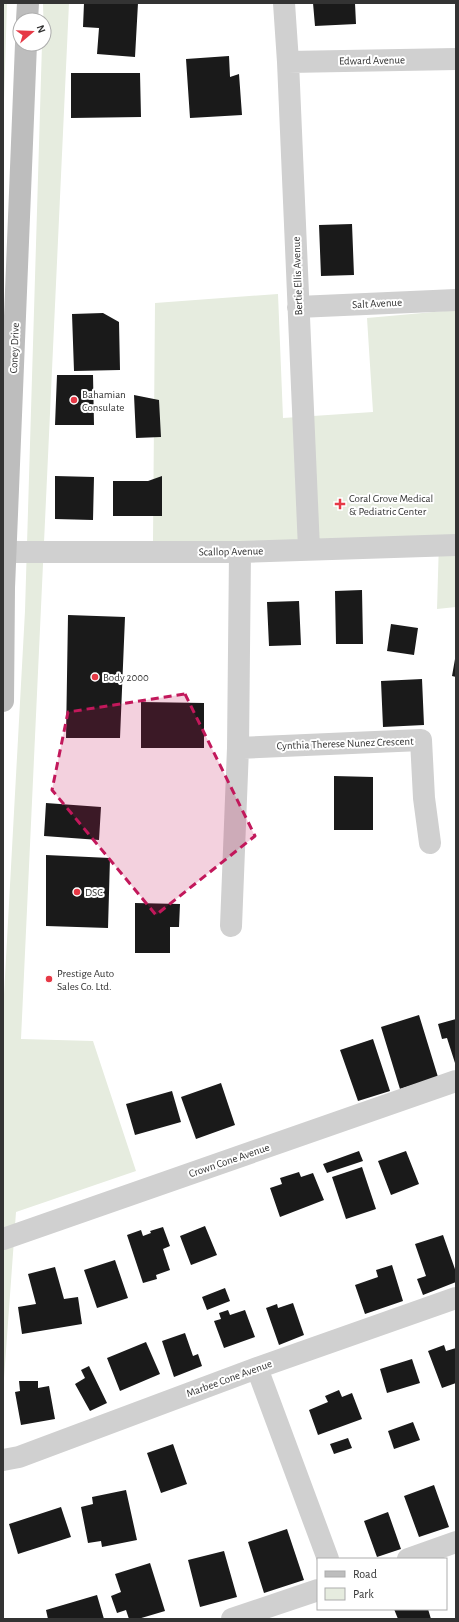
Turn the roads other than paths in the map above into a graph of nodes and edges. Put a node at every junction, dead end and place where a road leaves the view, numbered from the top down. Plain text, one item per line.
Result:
1 (284, 3) edge
2 (26, 52) edge
3 (456, 58) edge
4 (288, 62) junction
5 (456, 300) edge
6 (298, 307) junction
7 (456, 545) edge
8 (309, 550) junction
9 (6, 552) junction
10 (240, 552) junction
11 (3, 701) edge
12 (238, 748) junction
13 (430, 843) dead end
14 (231, 926) dead end
15 (456, 1081) edge
16 (3, 1239) edge
17 (456, 1298) edge
18 (257, 1368) junction
19 (3, 1460) edge
20 (456, 1542) edge
21 (328, 1558) edge
22 (411, 1558) edge
23 (317, 1590) edge
24 (274, 1612) edge
25 (232, 1619) edge

1 - 4 street, Bertie Ellis Avenue
2 - 9 street, Coney Drive
3 - 4 street, Edward Avenue
4 - 6 street, Bertie Ellis Avenue
5 - 6 street, Salt Avenue
6 - 8 street, Bertie Ellis Avenue
7 - 8 street, Scallop Avenue
8 - 10 street, Scallop Avenue
9 - 10 street, Scallop Avenue
9 - 11 street, Coney Drive
10 - 12 street
12 - 13 street, Cynthia Therese Nunez Crescent
12 - 14 street
15 - 16 street, Crown Cone Avenue
17 - 18 street, Marbee Cone Avenue
18 - 19 street, Marbee Cone Avenue
18 - 21 street
20 - 22 street
23 - 24 street
24 - 25 street

